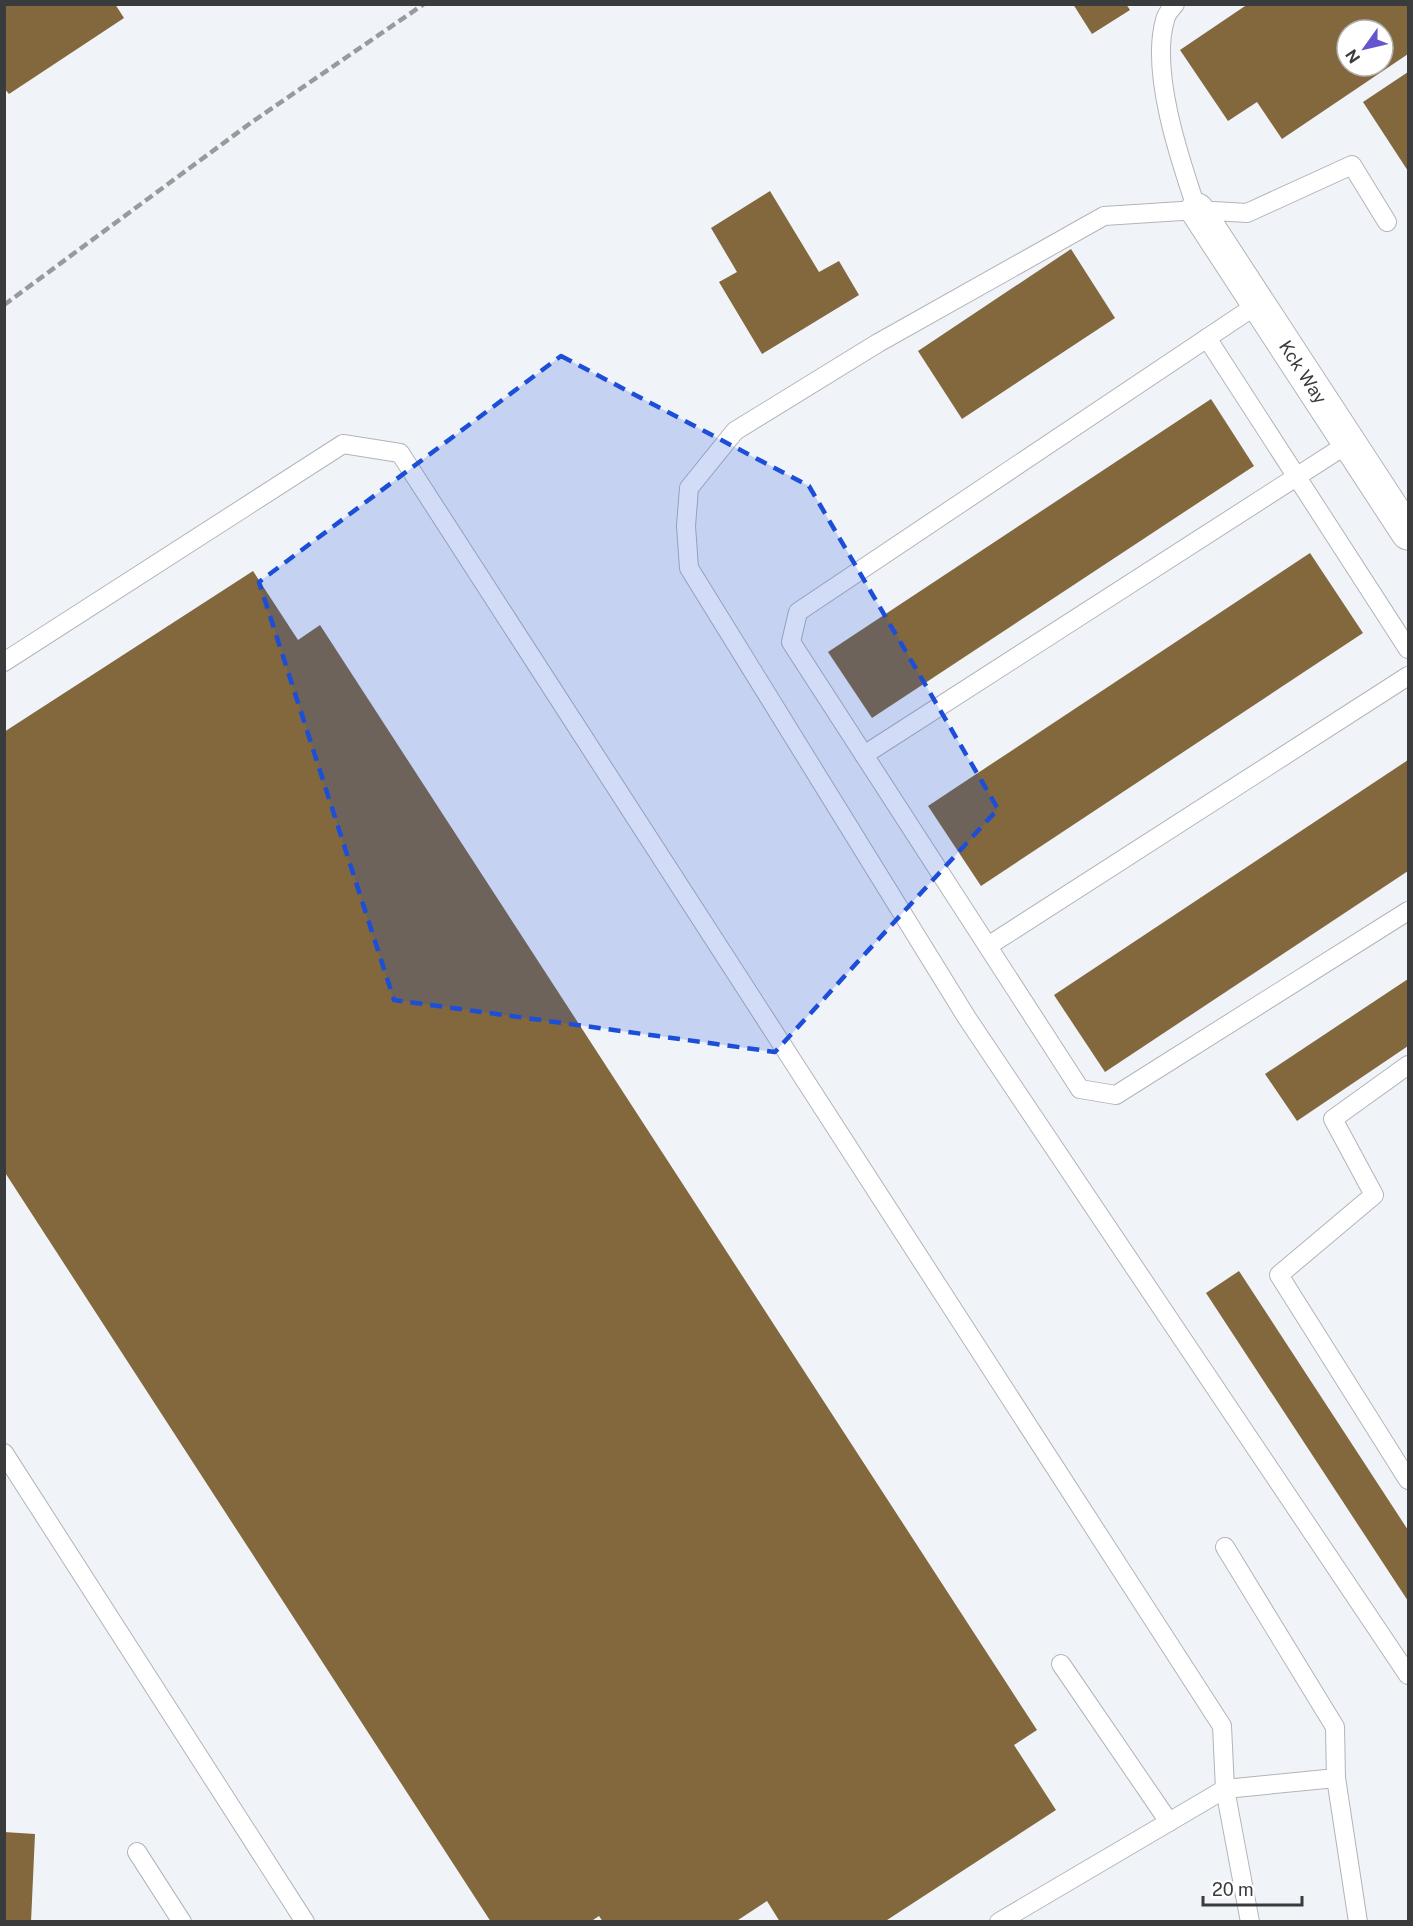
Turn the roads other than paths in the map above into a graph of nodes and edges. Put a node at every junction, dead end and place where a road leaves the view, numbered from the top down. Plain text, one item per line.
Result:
1 (1175, 4) edge
2 (1197, 210) junction
3 (1387, 222) dead end
4 (1258, 303) junction
5 (1207, 338) junction
6 (1349, 443) junction
7 (1297, 476) junction
8 (1408, 533) edge
9 (1408, 649) edge
10 (4, 662) edge
11 (1408, 676) edge
12 (864, 755) junction
13 (1408, 911) edge
14 (988, 946) junction
15 (1408, 1065) edge
16 (4, 1453) edge
17 (1408, 1480) edge
18 (1225, 1547) dead end
19 (1061, 1664) dead end
20 (1408, 1675) edge
21 (1336, 1778) junction
22 (1225, 1789) junction
23 (1169, 1822) junction
24 (137, 1852) dead end
25 (182, 1922) edge
26 (305, 1922) edge
27 (999, 1922) edge
28 (1251, 1922) edge
29 (1358, 1922) edge

1 - 2 lane
2 - 3 lane
2 - 4 street, Kck Way
2 - 20 lane
4 - 5 lane
4 - 6 street, Kck Way
5 - 7 lane
5 - 12 lane
6 - 7 lane
6 - 8 street, Kck Way
7 - 9 lane
7 - 12 lane
10 - 22 lane
11 - 14 lane
12 - 14 lane
13 - 14 lane
15 - 17 lane
16 - 26 lane
18 - 21 lane
19 - 23 lane
21 - 22 lane
21 - 29 lane
22 - 23 lane
22 - 28 lane
23 - 27 lane
24 - 25 lane

